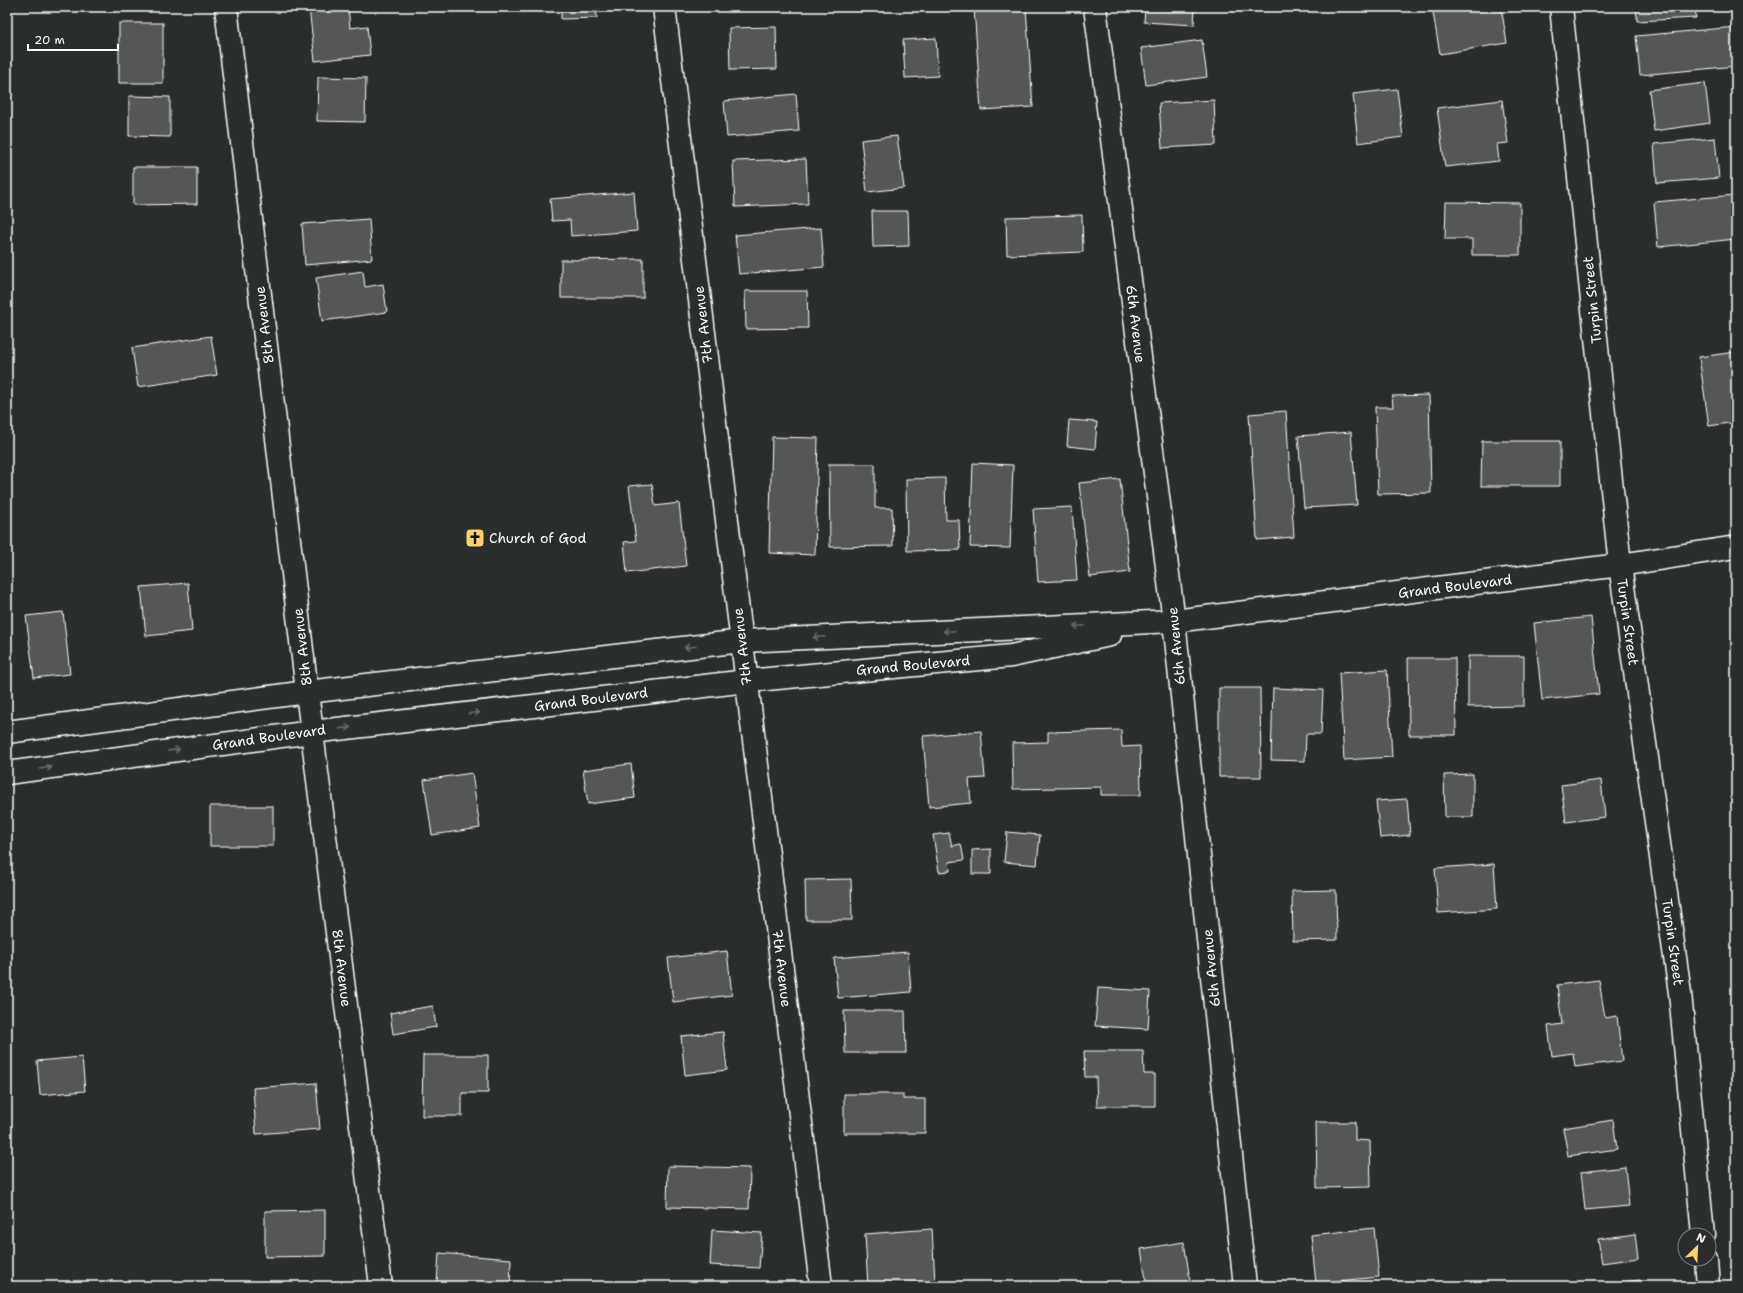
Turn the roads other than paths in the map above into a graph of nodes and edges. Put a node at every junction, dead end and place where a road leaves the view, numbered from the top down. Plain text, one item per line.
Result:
1 (226, 7) edge
2 (664, 7) edge
3 (1095, 7) edge
4 (1561, 7) edge
5 (1736, 547) edge
6 (1620, 565) junction
7 (1174, 621) junction
8 (742, 641) junction
9 (746, 681) junction
10 (307, 692) junction
11 (7, 732) edge
12 (312, 732) junction
13 (7, 773) edge
14 (1703, 1227) edge
15 (1707, 1267) edge
16 (381, 1286) edge
17 (821, 1286) edge
18 (1245, 1286) edge
19 (1708, 1286) edge

1 - 10 street, 8th Avenue
2 - 8 street, 7th Avenue
3 - 7 street, 6th Avenue
4 - 6 street, Turpin Street
5 - 6 street, Grand Boulevard
6 - 7 street, Grand Boulevard
6 - 14 street, Turpin Street
7 -> 8 street, Grand Boulevard
7 - 9 street, Grand Boulevard
7 - 18 street, 6th Avenue
8 - 9 street, 7th Avenue
8 -> 10 street, Grand Boulevard
12 -> 9 street, Grand Boulevard
9 - 17 street, 7th Avenue
10 - 11 street, Grand Boulevard
10 - 12 street, 8th Avenue
13 -> 12 street, Grand Boulevard
12 - 16 street, 8th Avenue
15 - 19 street

